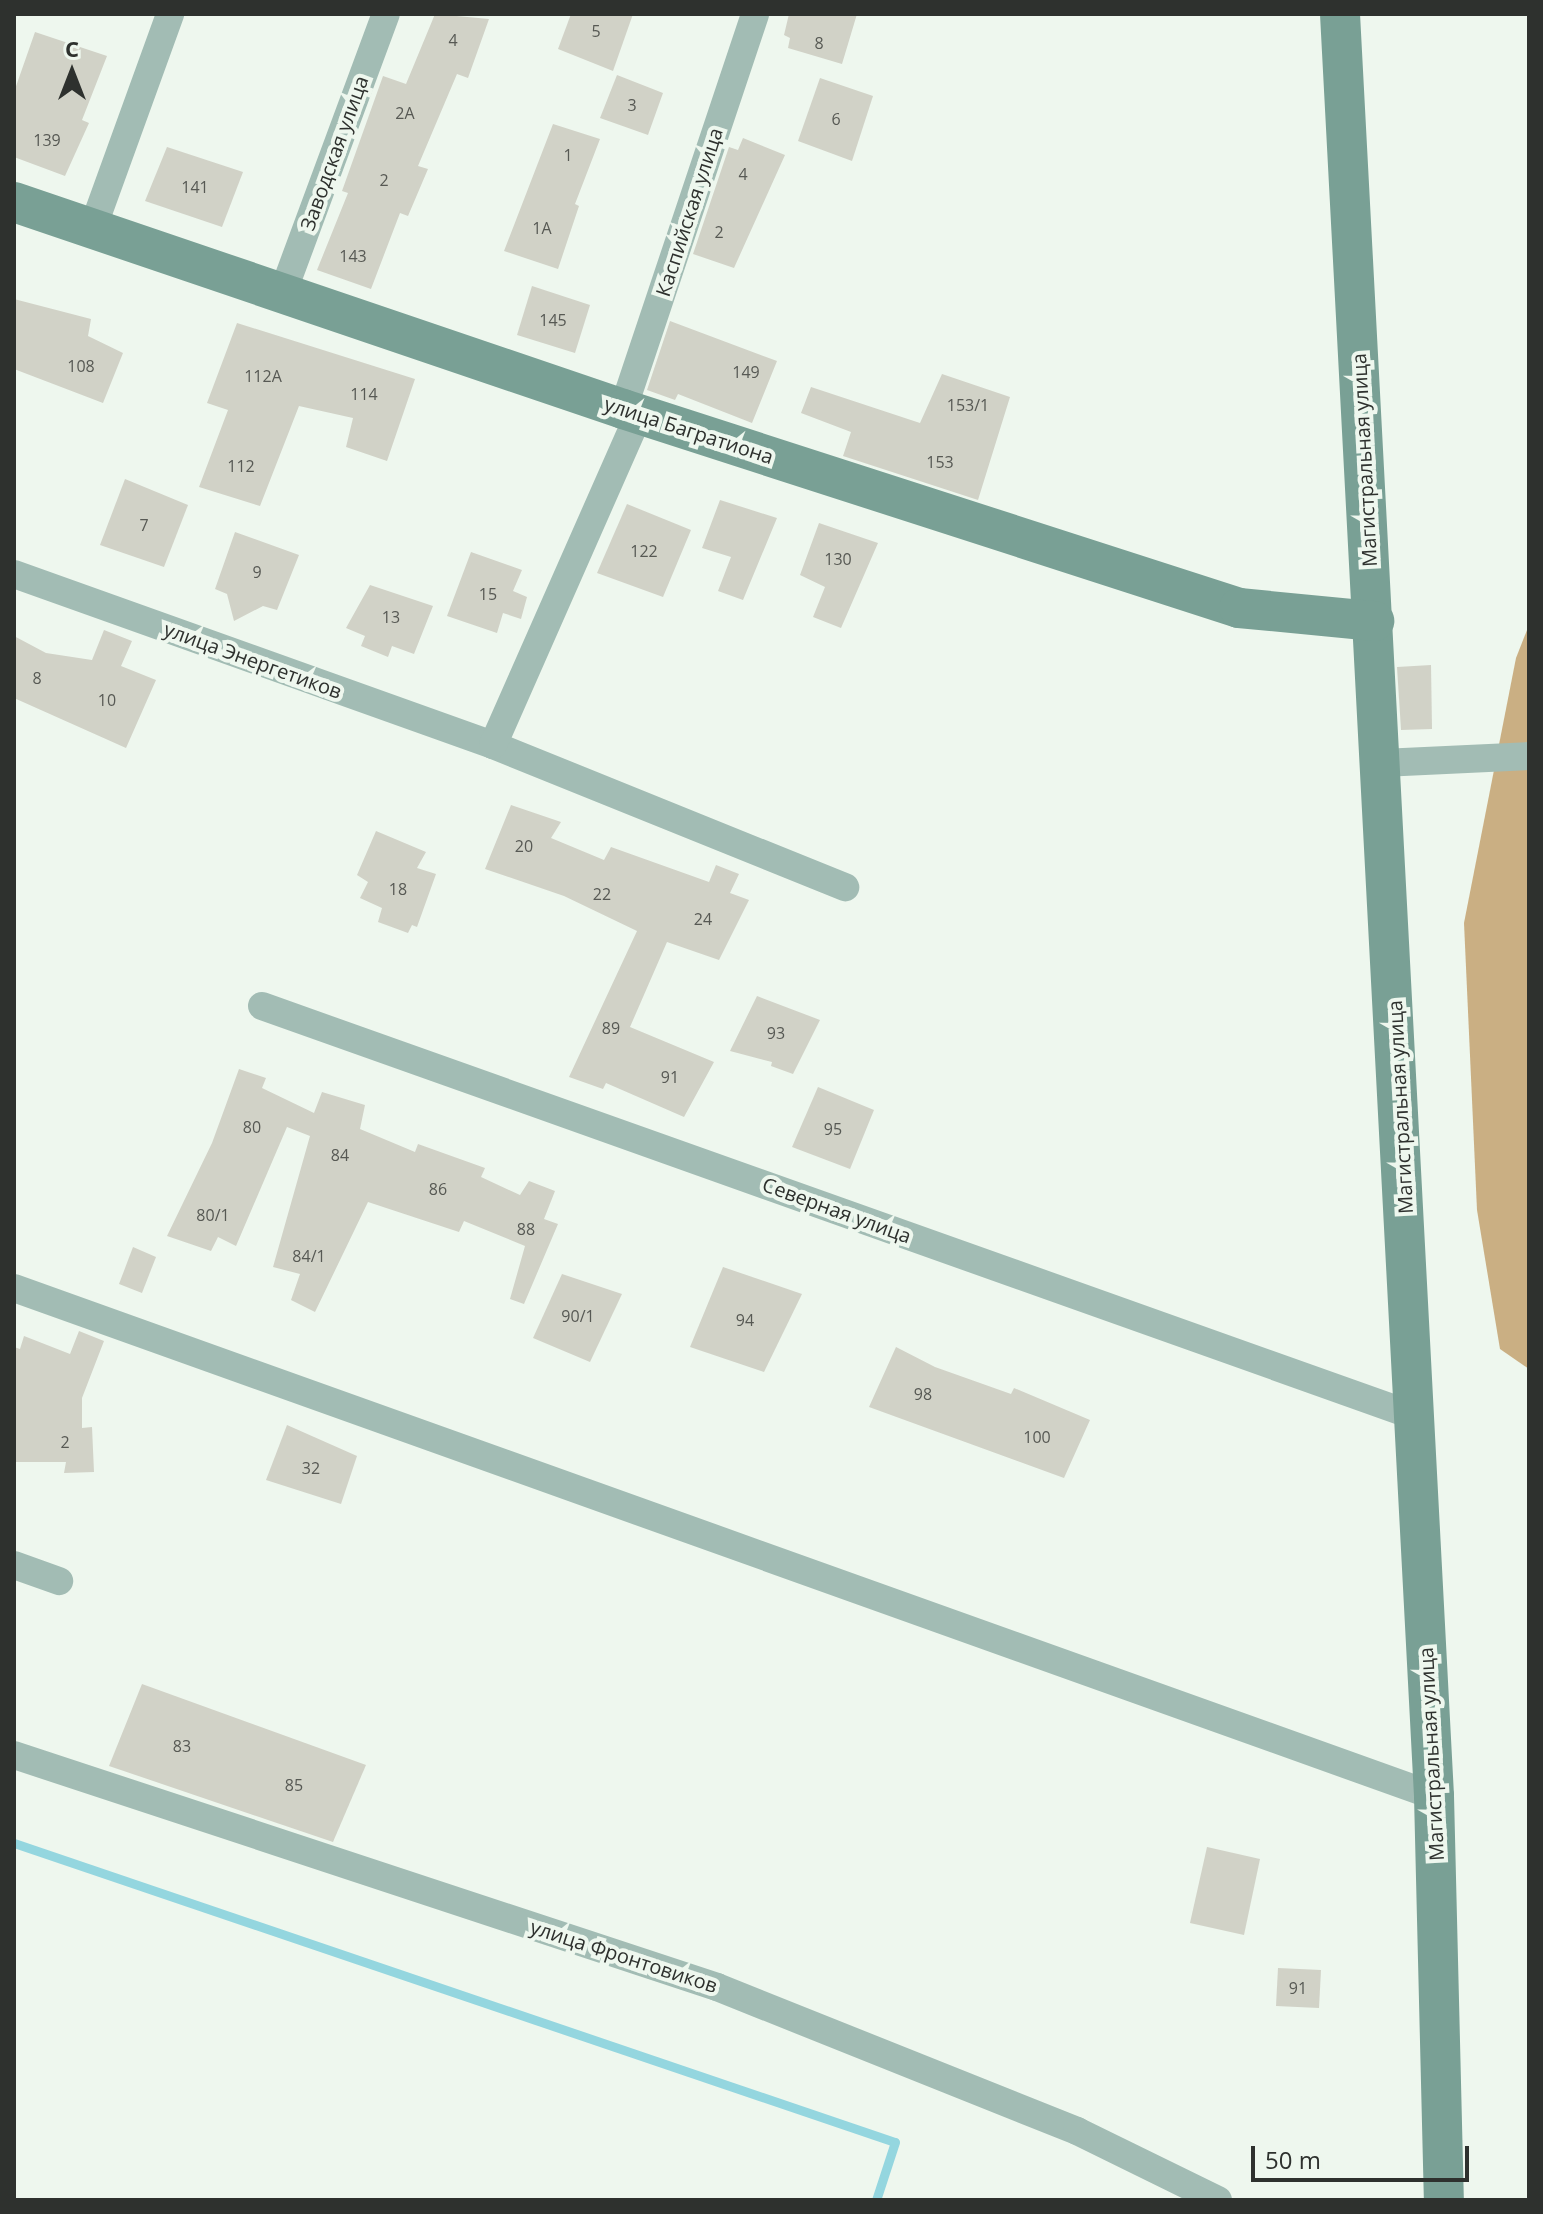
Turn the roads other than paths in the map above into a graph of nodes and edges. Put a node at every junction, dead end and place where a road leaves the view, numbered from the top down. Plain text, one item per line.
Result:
1 (170, 14) edge
2 (386, 14) edge
3 (755, 14) edge
4 (1340, 14) edge
5 (14, 202) edge
6 (92, 230) junction
7 (283, 292) junction
8 (631, 412) junction
9 (14, 574) edge
10 (1374, 621) junction
11 (493, 745) junction
12 (1529, 756) edge
13 (1382, 763) junction
14 (845, 887) dead end
15 (262, 1006) dead end
16 (14, 1288) edge
17 (1412, 1415) junction
18 (14, 1565) edge
19 (59, 1581) dead end
20 (14, 1755) edge
21 (1434, 1796) junction
22 (1218, 2200) edge
23 (1444, 2200) edge

1 - 6 street
2 - 7 street, Заводская улица
3 - 8 street, Каспийская улица
4 - 10 main road, Магистральная улица
5 - 6 main road, улица Багратиона
6 - 7 main road, улица Багратиона
7 - 8 main road, улица Багратиона
8 - 10 main road, улица Багратиона
8 - 11 street
9 - 11 street, улица Энергетиков
10 - 13 main road, Магистральная улица
11 - 14 street, улица Энергетиков
12 - 13 street
13 - 17 main road, Магистральная улица
15 - 17 street, Северная улица
16 - 21 street
17 - 21 main road, Магистральная улица
18 - 19 street
20 - 22 street, улица Фронтовиков
21 - 23 main road, Магистральная улица

